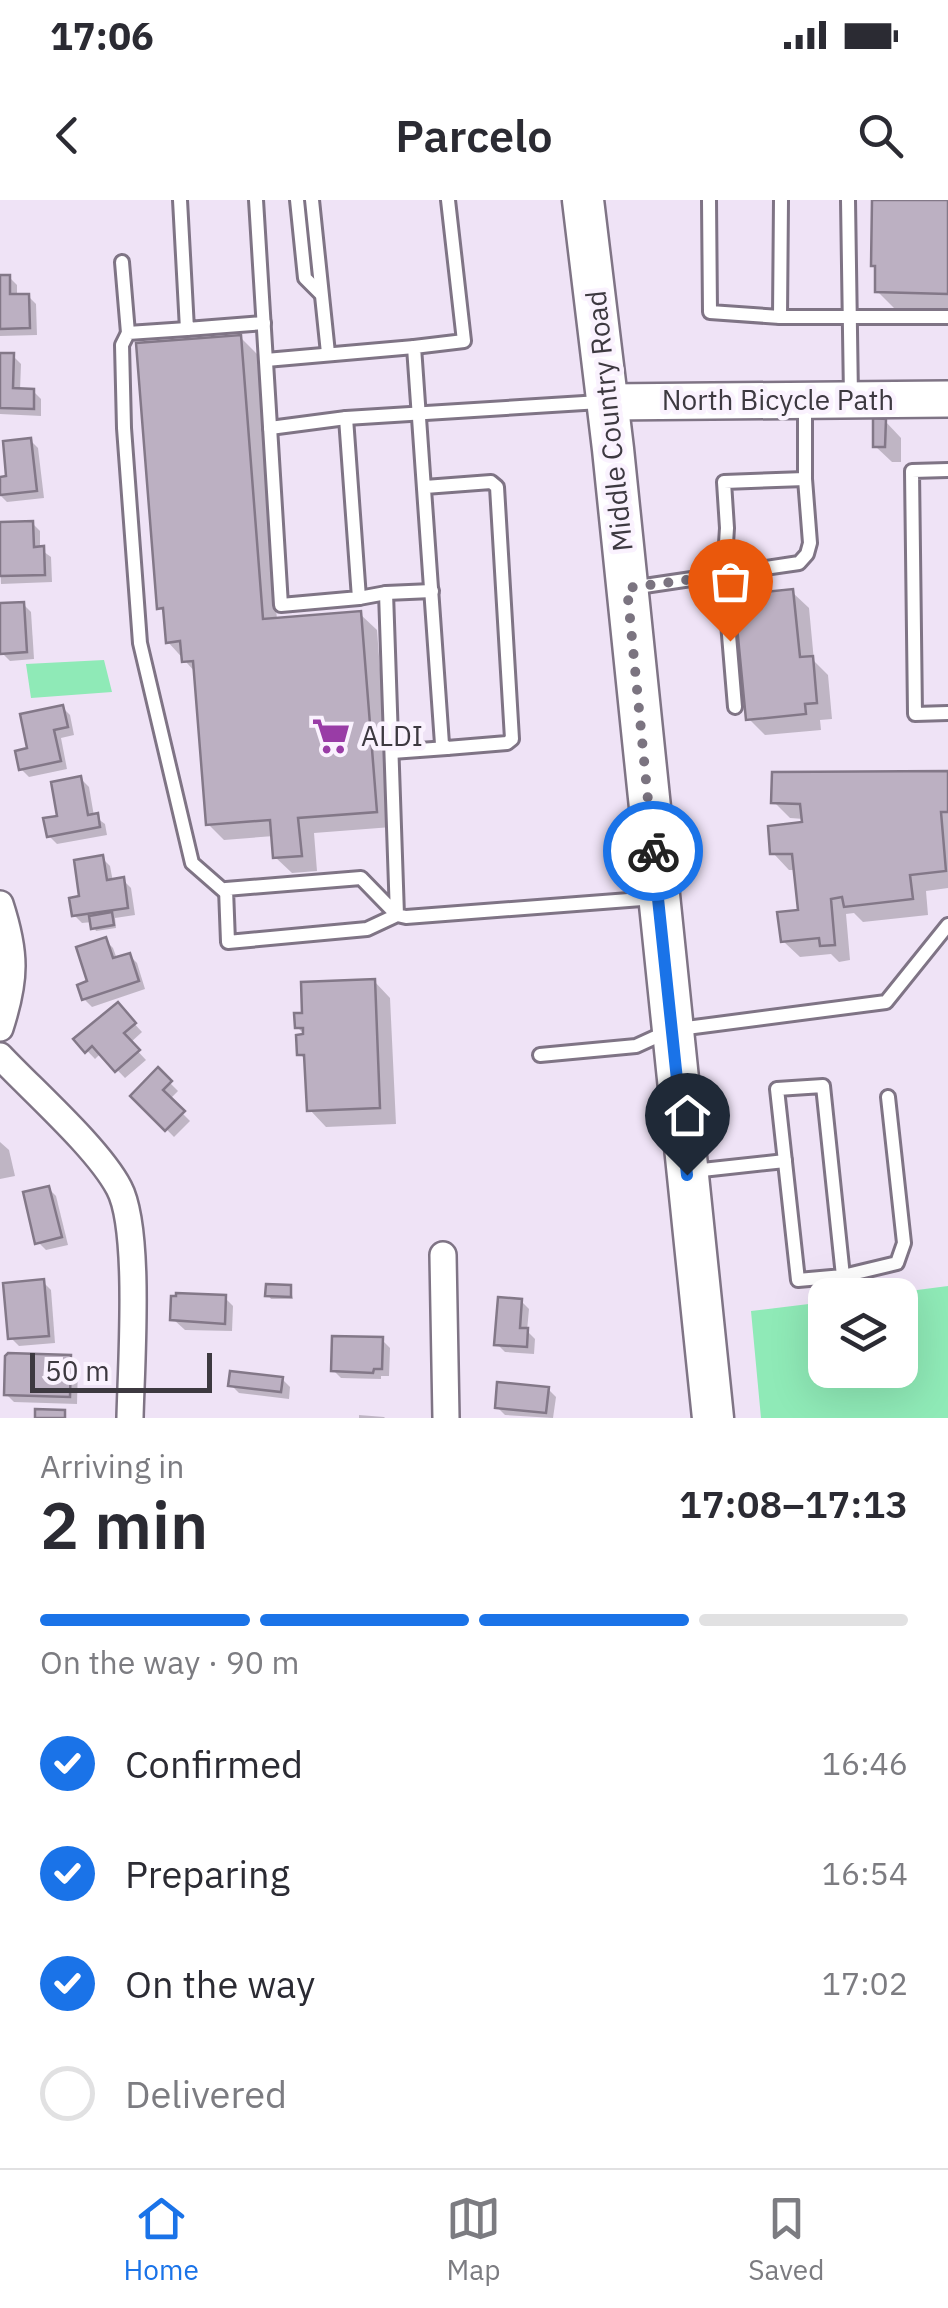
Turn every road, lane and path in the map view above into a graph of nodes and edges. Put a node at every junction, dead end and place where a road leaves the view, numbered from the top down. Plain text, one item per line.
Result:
1 (180, 200) edge
2 (256, 200) edge
3 (296, 200) edge
4 (312, 200) edge
5 (448, 200) edge
6 (583, 200) edge
7 (710, 200) edge
8 (782, 200) edge
9 (848, 200) edge
10 (122, 262) dead end
11 (320, 293) junction
12 (850, 316) junction
13 (780, 317) junction
14 (948, 317) edge
15 (264, 323) junction
16 (187, 330) junction
17 (128, 333) junction
18 (414, 348) junction
19 (328, 353) junction
20 (266, 360) junction
21 (948, 399) edge
22 (805, 400) junction
23 (851, 400) junction
24 (608, 402) junction
25 (420, 413) junction
26 (346, 418) junction
27 (270, 428) junction
28 (948, 470) edge
29 (805, 479) junction
30 (425, 487) junction
31 (724, 575) junction
32 (627, 588) junction
33 (432, 591) junction
34 (386, 593) junction
35 (359, 598) junction
36 (735, 707) dead end
37 (948, 713) edge
38 (446, 748) junction
39 (392, 752) junction
40 (224, 892) junction
41 (658, 897) junction
42 (0, 904) edge
43 (397, 916) junction
44 (948, 925) edge
45 (0, 1028) edge
46 (671, 1030) junction
47 (540, 1055) dead end
48 (0, 1056) edge
49 (888, 1097) dead end
50 (785, 1161) junction
51 (687, 1172) junction
52 (443, 1255) dead end
53 (843, 1276) junction
54 (130, 1418) edge
55 (446, 1418) edge
56 (713, 1418) edge

1 - 16 lane
2 - 15 lane
3 - 11 lane
4 - 11 lane
5 - 18 lane
6 - 24 main road, Middle Country Road
7 - 13 lane
8 - 13 lane
9 - 12 lane
10 - 17 lane
11 - 19 lane
12 - 13 lane
12 - 14 lane
12 - 23 lane
15 - 16 lane
15 - 20 lane
16 - 17 lane
17 - 40 lane
18 - 19 lane
18 - 25 lane
19 - 20 lane
20 - 27 lane
21 - 23 street, North Bicycle Path
22 - 23 street, North Bicycle Path
22 - 24 street, North Bicycle Path
22 - 29 lane
24 - 25 lane
24 - 32 main road, Middle Country Road
25 - 26 lane
25 - 30 lane
26 - 27 lane
26 - 35 lane
27 - 35 lane
28 - 37 lane
29 - 31 lane
29 - 31 lane
30 - 33 lane
30 - 38 lane
31 - 32 lane
31 - 36 lane
32 - 41 main road, Middle Country Road
33 - 34 lane
33 - 38 lane
34 - 35 lane
34 - 39 lane
38 - 39 lane
39 - 43 lane
40 - 43 lane
40 - 43 lane
41 - 43 lane
41 - 46 main road, Middle Country Road
42 - 45 street
44 - 46 lane
46 - 47 lane
46 - 51 main road, Middle Country Road
48 - 54 street
49 - 53 lane
50 - 51 lane
50 - 53 lane
50 - 53 lane
51 - 56 main road, Middle Country Road
52 - 55 street

